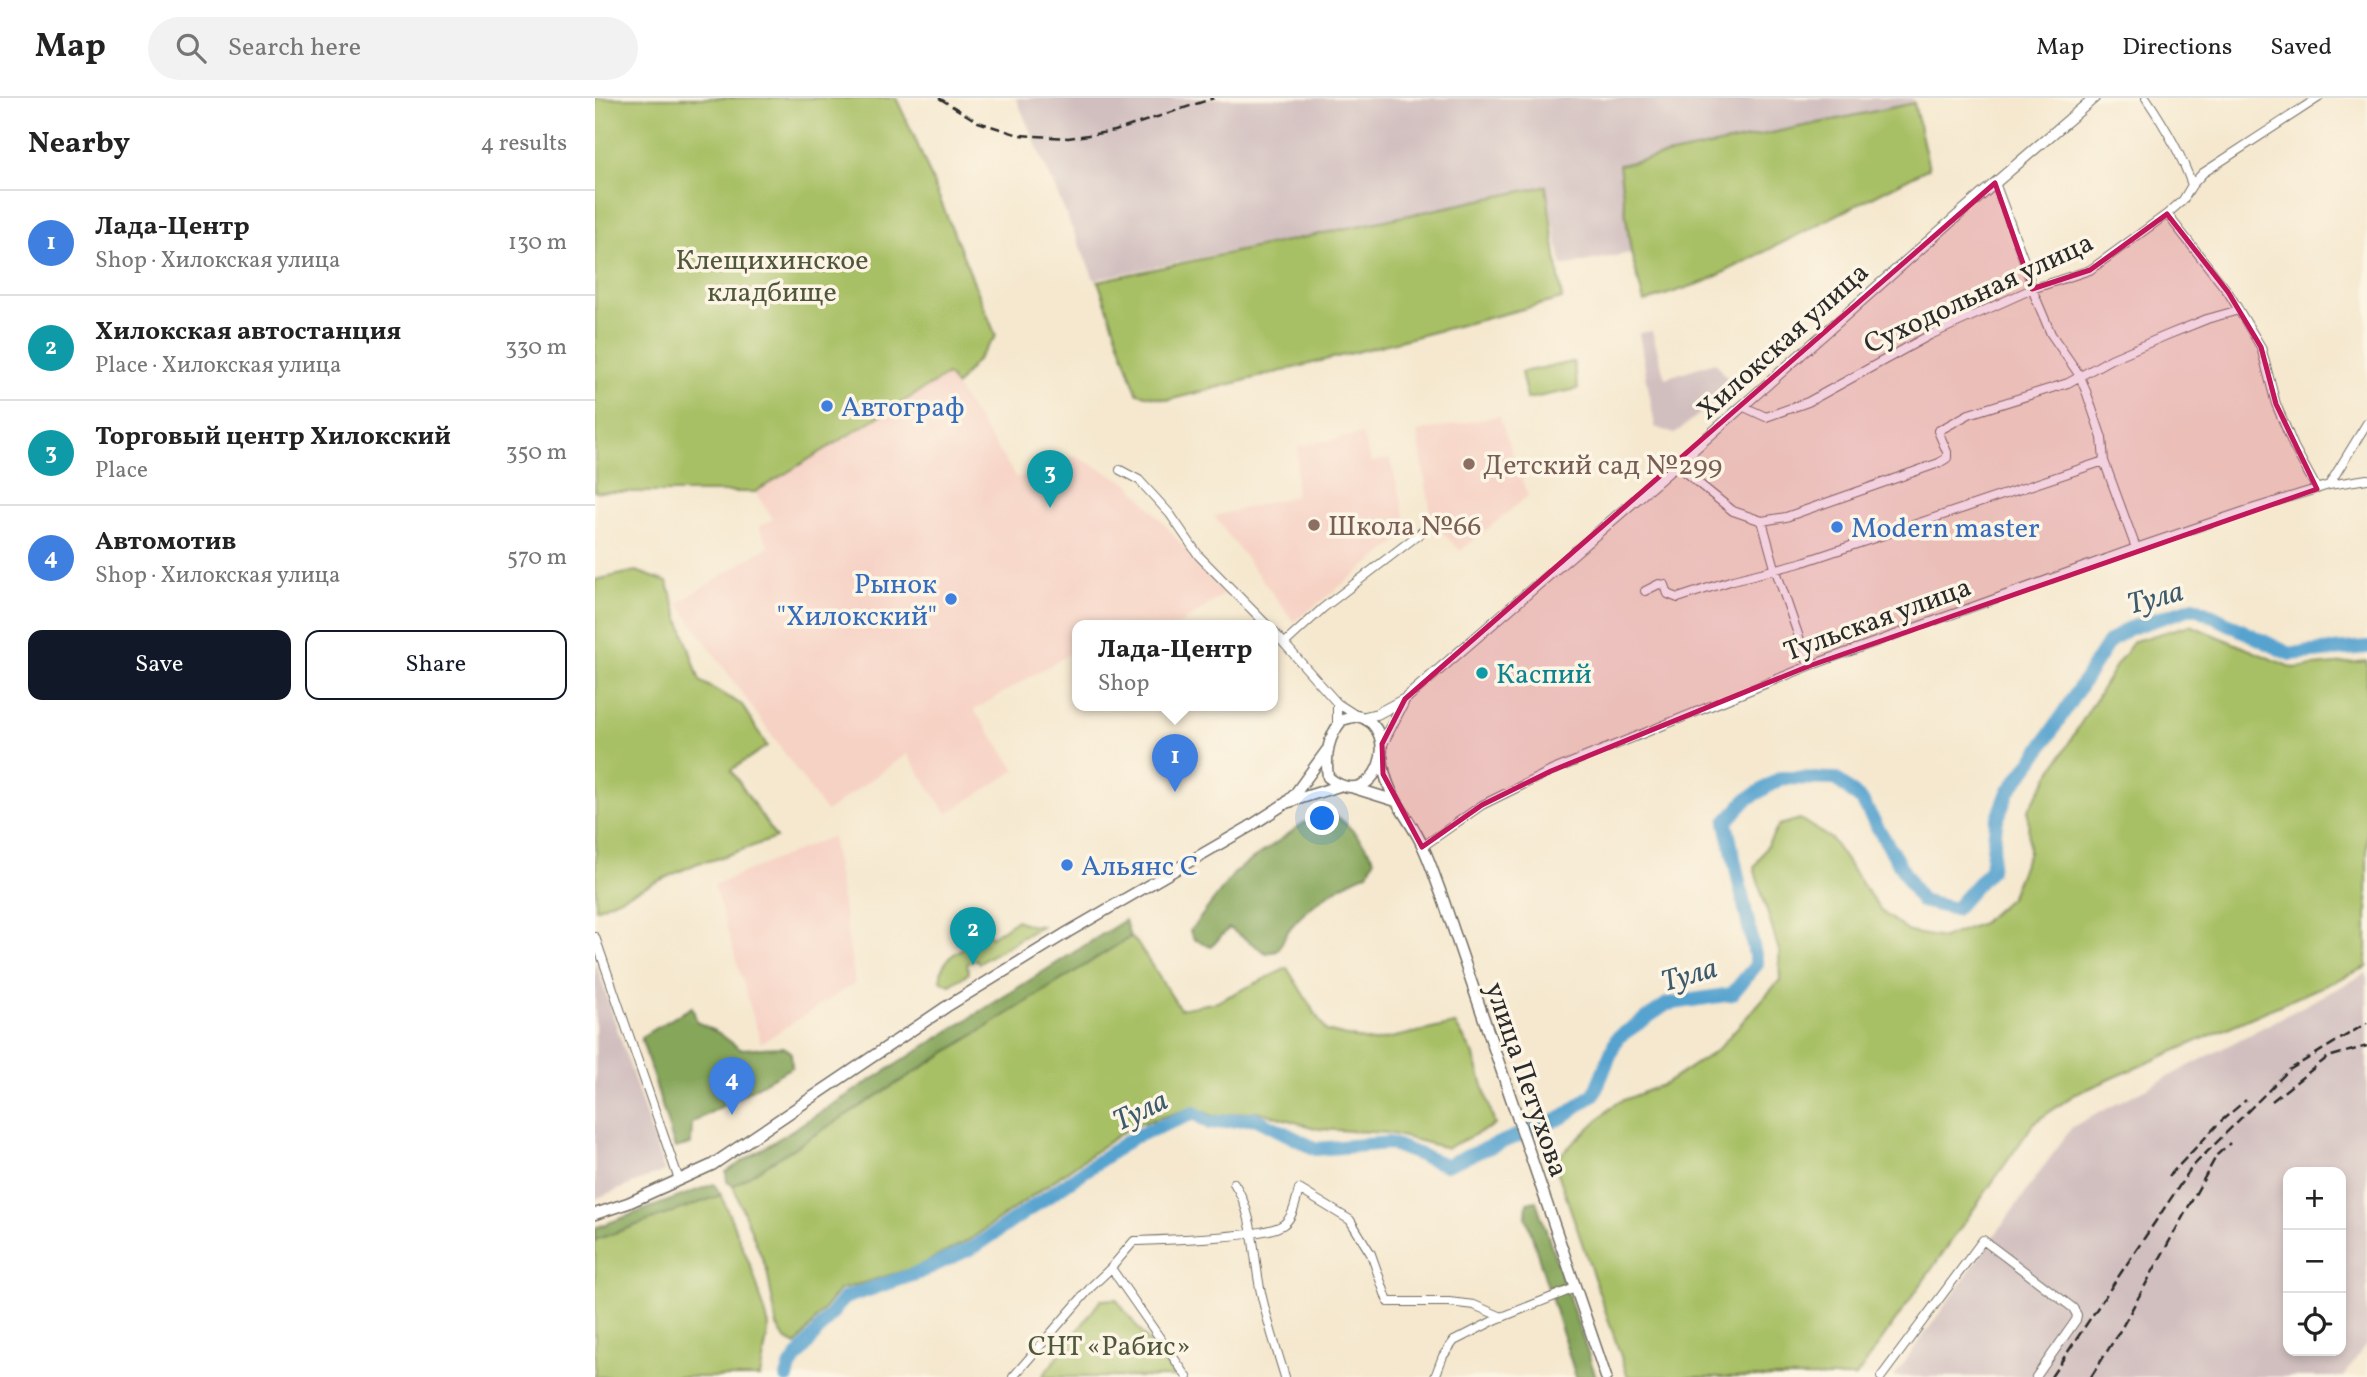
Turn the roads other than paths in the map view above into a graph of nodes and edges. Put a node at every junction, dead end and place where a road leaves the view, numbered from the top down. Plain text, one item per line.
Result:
1 (2094, 98) edge
2 (2146, 98) edge
3 (2318, 98) edge
4 (1995, 183) junction
5 (2192, 185) junction
6 (2167, 214) junction
7 (2032, 289) junction
8 (2239, 310) junction
9 (2080, 376) junction
10 (1742, 406) junction
11 (2367, 423) edge
12 (2104, 461) junction
13 (1676, 465) junction
14 (1120, 470) dead end
15 (2367, 479) edge
16 (2329, 485) junction
17 (2317, 489) junction
18 (1762, 520) junction
19 (1427, 528) dead end
20 (2137, 548) junction
21 (1775, 568) junction
22 (1645, 591) dead end
23 (1262, 620) edge
24 (1278, 636) edge
25 (1285, 643) junction
26 (1809, 666) junction
27 (1405, 699) junction
28 (1337, 703) junction
29 (1361, 717) junction
30 (1338, 725) junction
31 (1327, 750) junction
32 (1382, 750) junction
33 (1339, 786) junction
34 (1354, 788) junction
35 (1396, 801) junction
36 (1286, 803) junction
37 (1422, 846) junction
38 (595, 937) edge
39 (679, 1180) junction
40 (1234, 1183) dead end
41 (595, 1214) edge
42 (1251, 1233) junction
43 (1111, 1268) junction
44 (1575, 1288) junction
45 (1502, 1317) junction
46 (1013, 1377) edge
47 (1187, 1377) edge
48 (1285, 1377) edge
49 (1435, 1377) edge
50 (1605, 1377) edge
51 (1881, 1377) edge
52 (2036, 1377) edge

1 - 4 main road, Хилокская улица
2 - 5 street
3 - 5 street, Суходольная улица
4 - 7 street
4 - 10 main road, Хилокская улица
5 - 6 street, Суходольная улица
6 - 7 street, Суходольная улица
6 - 8 street
7 - 9 street
7 - 10 street, Суходольная улица
8 - 9 street
8 - 17 street
9 - 12 street
9 - 18 street
10 - 13 main road, Хилокская улица
11 - 16 street
12 - 20 street
12 - 21 street
13 - 18 street
13 - 27 main road, Хилокская улица
14 - 23 street
15 - 16 street, Тульская улица
16 - 17 street, Тульская улица
17 - 20 street, Тульская улица
18 - 21 street
19 - 25 street
20 - 26 street, Тульская улица
21 - 22 street
21 - 26 street
24 - 25 street
25 - 28 street
26 - 37 street, Тульская улица
27 - 29 main road
27 - 32 main road
28 - 29 street
28 - 30 street
29 - 30 highway
29 - 32 highway
30 - 31 highway
31 - 33 highway
31 - 36 highway
32 - 34 highway
32 - 35 highway, улица Петухова
33 - 34 highway
33 - 36 highway
34 - 35 highway
35 - 37 highway, улица Петухова
36 - 39 highway
37 - 44 highway, улица Петухова
38 - 39 street
39 - 41 highway
40 - 42 street
42 - 43 street
42 - 45 street
42 - 48 street
43 - 46 street
43 - 47 street
44 - 45 street
44 - 50 highway, улица Петухова
45 - 49 street
51 - 52 street

